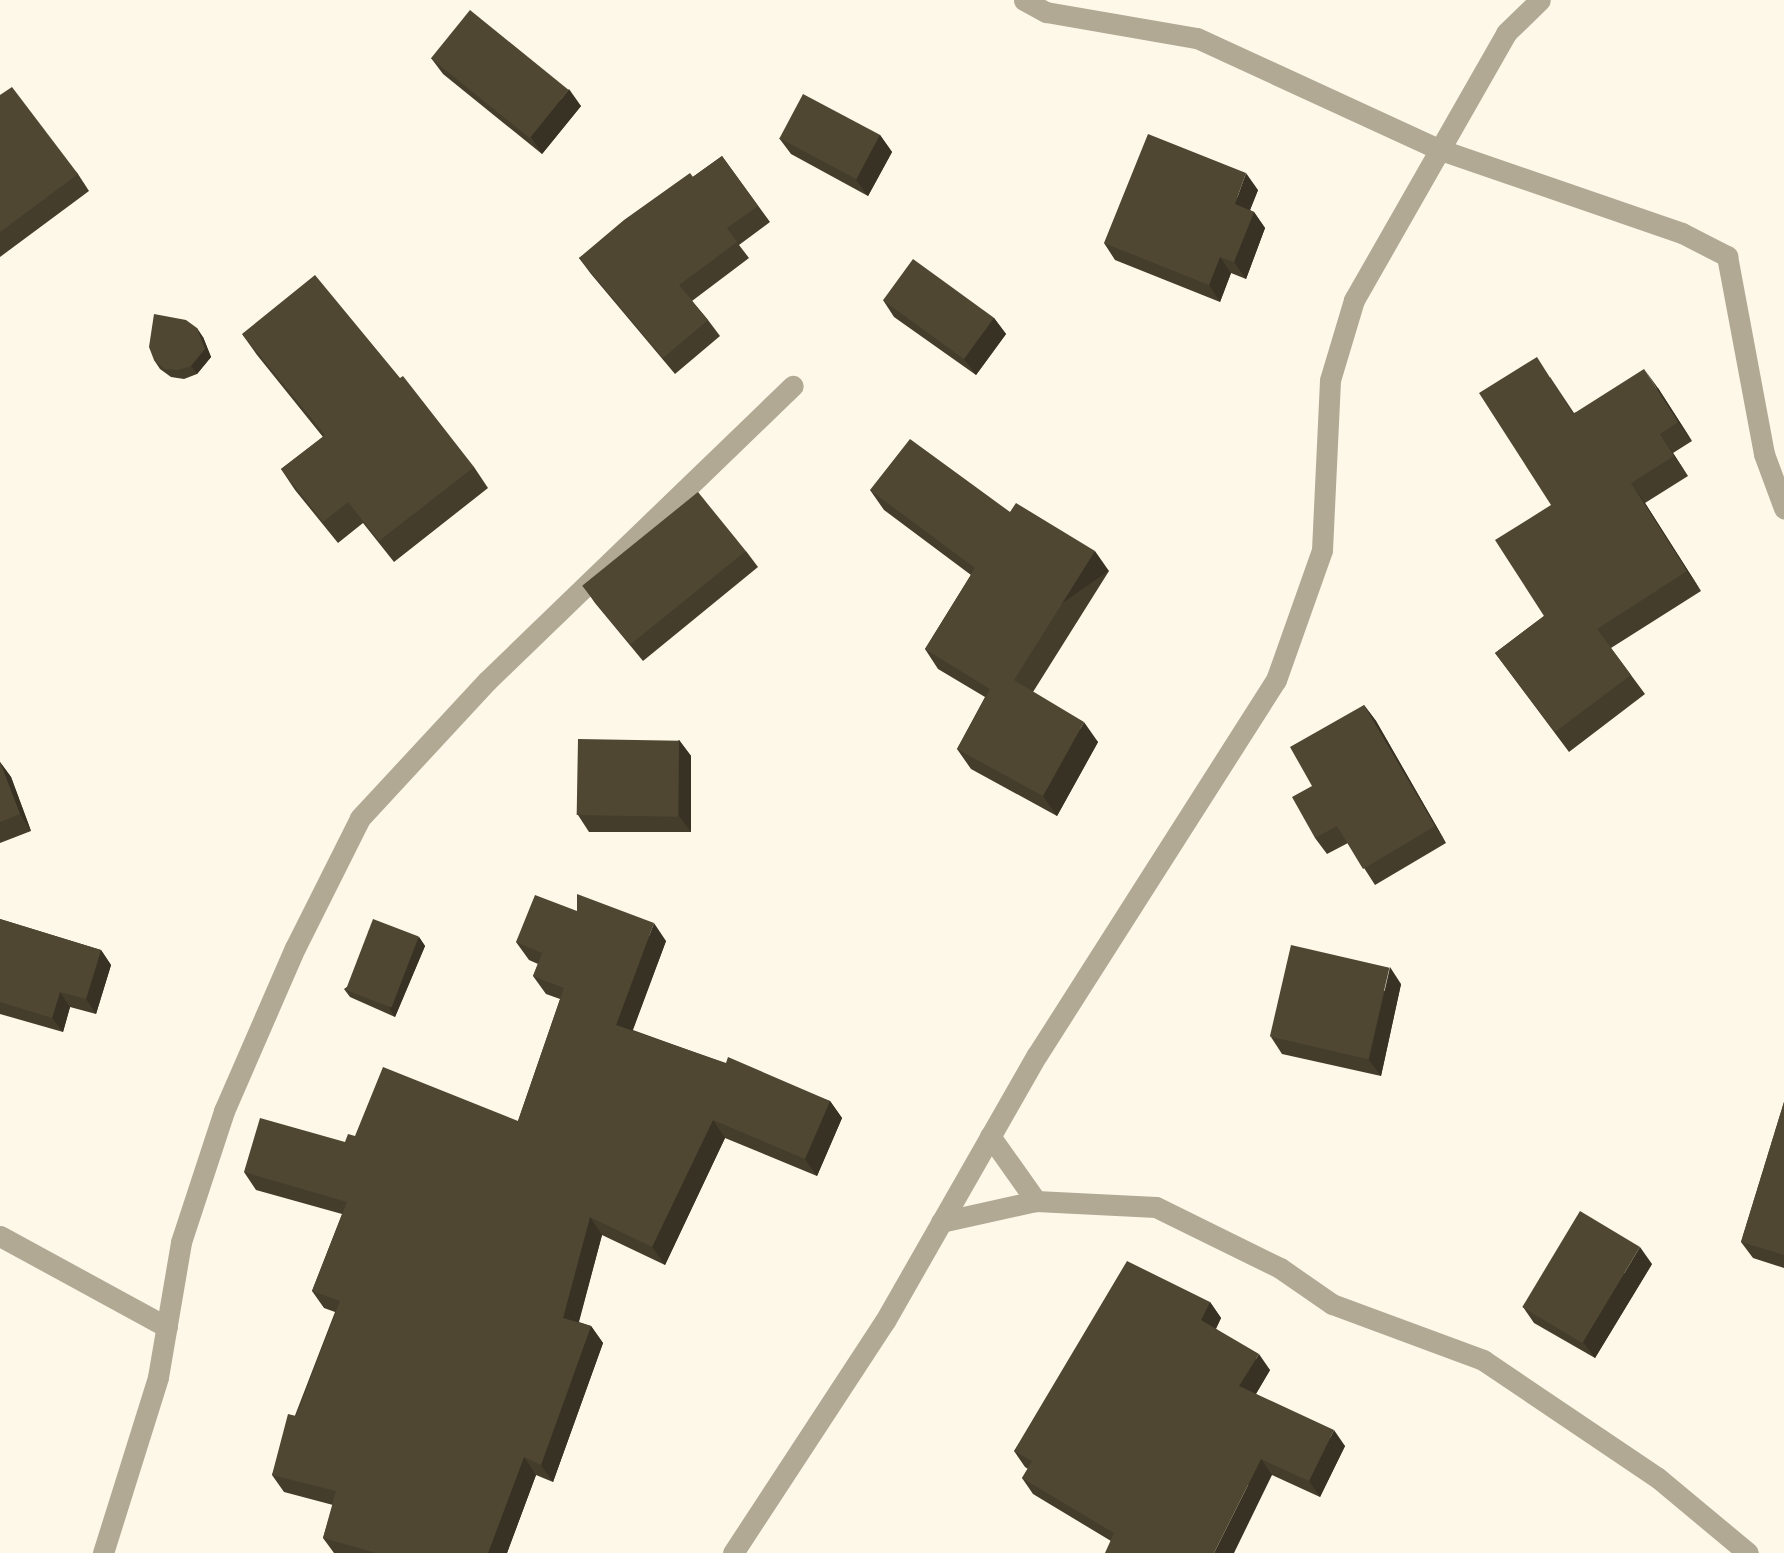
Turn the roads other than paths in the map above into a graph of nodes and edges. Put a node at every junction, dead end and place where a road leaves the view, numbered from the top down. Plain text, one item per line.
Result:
1 (1024, 0) edge
2 (1540, 0) edge
3 (1438, 149) junction
4 (793, 386) dead end
5 (1784, 508) edge
6 (990, 1136) junction
7 (1036, 1201) junction
8 (942, 1222) junction
9 (0, 1236) edge
10 (167, 1327) junction
11 (103, 1553) edge
12 (733, 1553) edge
13 (1748, 1553) edge

1 - 3 street
2 - 3 street
3 - 5 street
3 - 6 street
4 - 10 street
6 - 7 street
6 - 8 street
7 - 8 street
7 - 13 street
8 - 12 street
9 - 10 street
10 - 11 street

